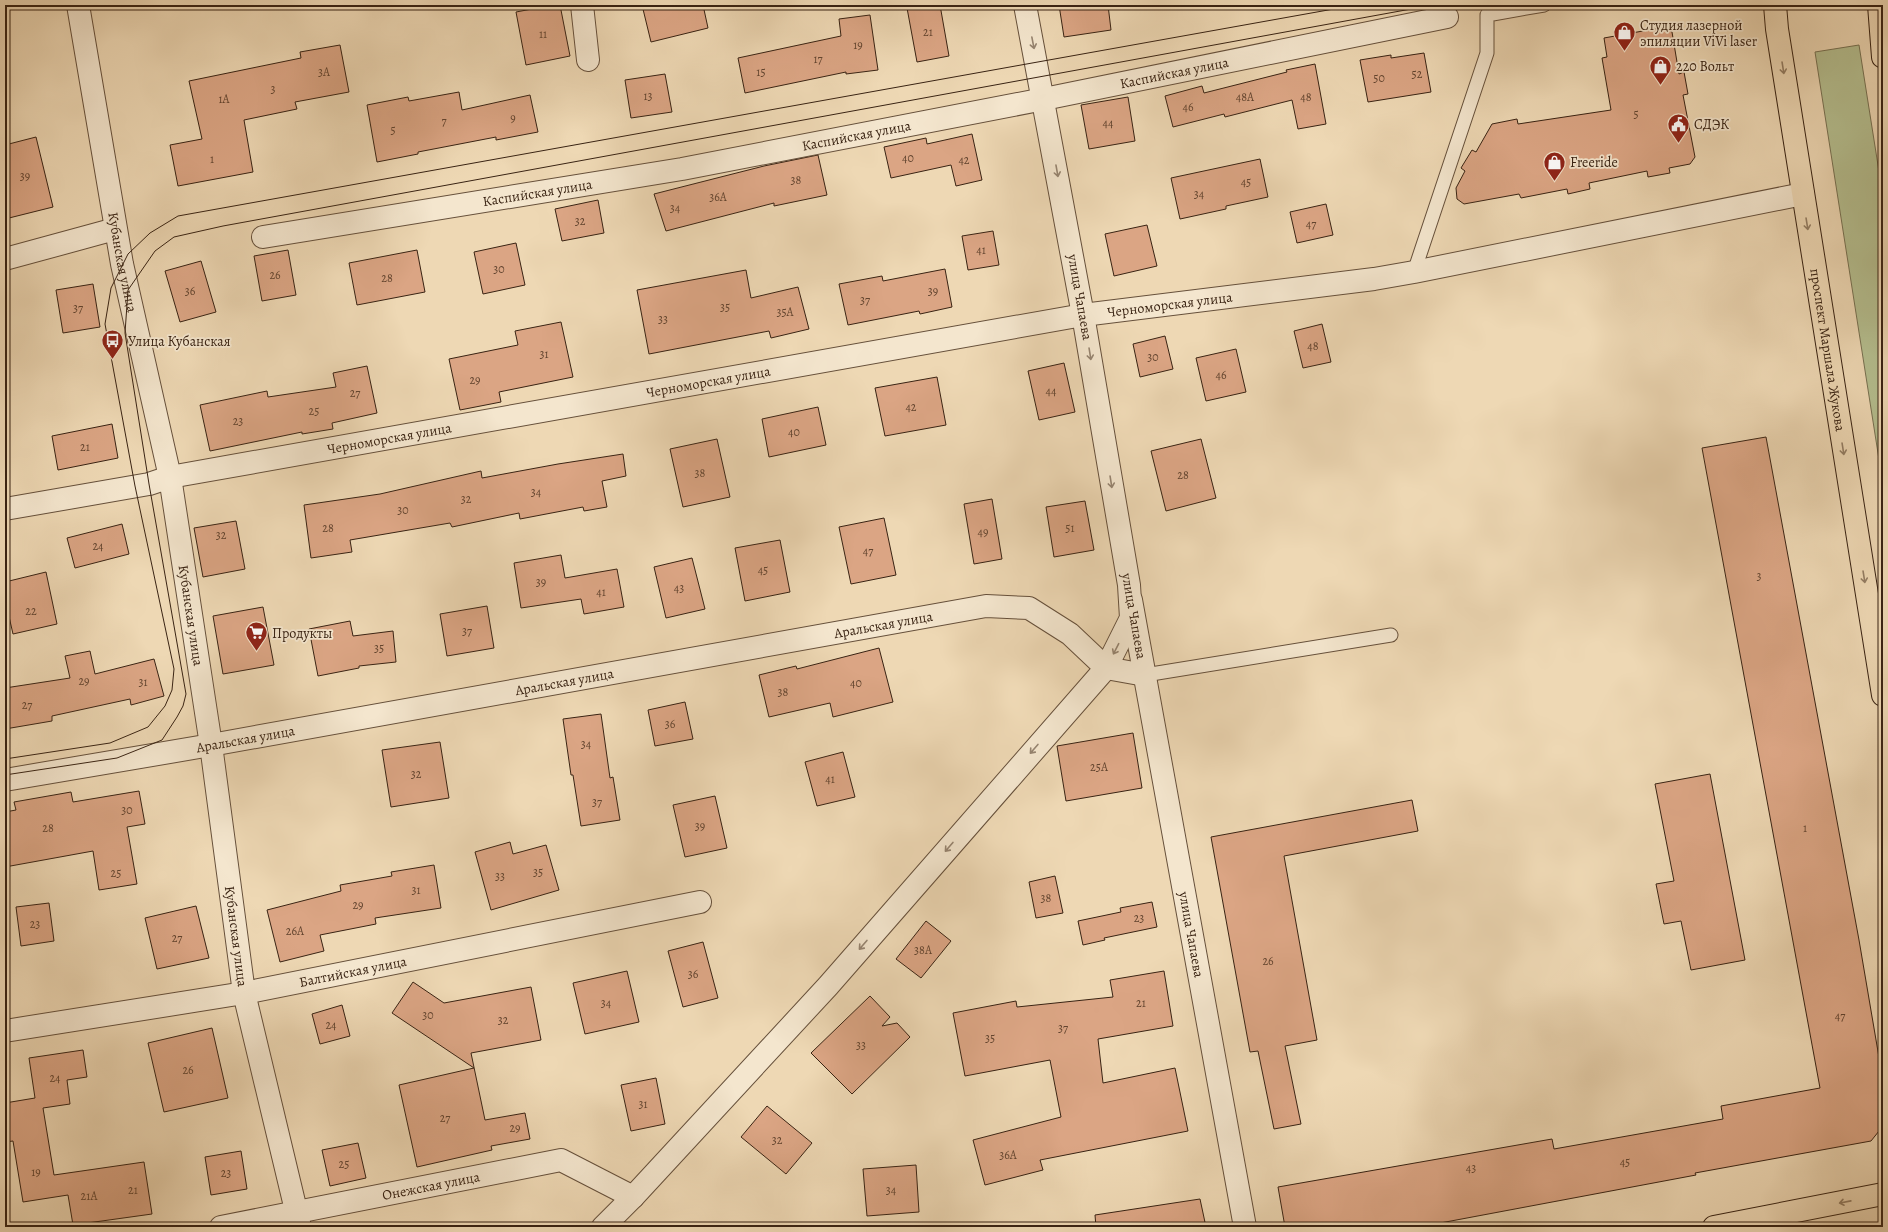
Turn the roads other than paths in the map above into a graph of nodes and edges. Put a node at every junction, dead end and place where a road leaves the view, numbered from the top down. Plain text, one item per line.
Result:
1 (78, 5) edge
2 (582, 5) edge
3 (1025, 5) edge
4 (1544, 5) edge
5 (1775, 5) edge
6 (1791, 5) edge
7 (1876, 10) edge
8 (1447, 17) dead end
9 (1777, 29) junction
10 (1883, 57) edge
11 (588, 60) dead end
12 (1044, 99) junction
13 (1802, 194) junction
14 (115, 229) junction
15 (263, 236) dead end
16 (5, 259) edge
17 (1414, 272) junction
18 (1083, 315) junction
19 (170, 477) junction
20 (5, 509) edge
21 (1129, 585) junction
22 (1391, 634) dead end
23 (1106, 668) junction
24 (1145, 676) junction
25 (1883, 695) edge
26 (211, 745) junction
27 (5, 780) edge
28 (700, 902) dead end
29 (244, 994) junction
30 (5, 1031) edge
31 (1883, 1194) edge
32 (633, 1197) junction
33 (298, 1220) edge
34 (220, 1227) edge
35 (603, 1227) edge
36 (1245, 1227) edge
37 (1714, 1227) edge

1 - 14 street, Кубанская улица
2 - 11 street
3 -> 12 street, улица Чапаева
4 - 17 lane
5 - 9 highway, проспект Маршала Жукова
6 - 9 highway
7 - 10 highway
8 - 12 street, Каспийская улица
9 -> 13 highway, проспект Маршала Жукова
12 - 15 street, Каспийская улица
12 -> 18 street, улица Чапаева
13 - 17 street, Черноморская улица
13 -> 25 highway, проспект Маршала Жукова
14 - 16 street
14 - 19 street, Кубанская улица
17 - 18 street, Черноморская улица
18 - 19 street, Черноморская улица
18 -> 21 street, улица Чапаева
19 - 20 street, Черноморская улица
19 - 26 street, Кубанская улица
21 -> 23 street
21 - 24 street, улица Чапаева
22 - 24 lane
23 - 24 street
23 - 26 street, Аральская улица
23 -> 32 street
24 - 36 street, улица Чапаева
26 - 27 street, Аральская улица
26 - 29 street, Кубанская улица
28 - 29 street, Балтийская улица
29 - 30 street, Балтийская улица
29 - 33 street, Кубанская улица
31 -> 37 highway
32 - 33 street, Онежская улица
32 - 35 street
33 - 34 street, Онежская улица

